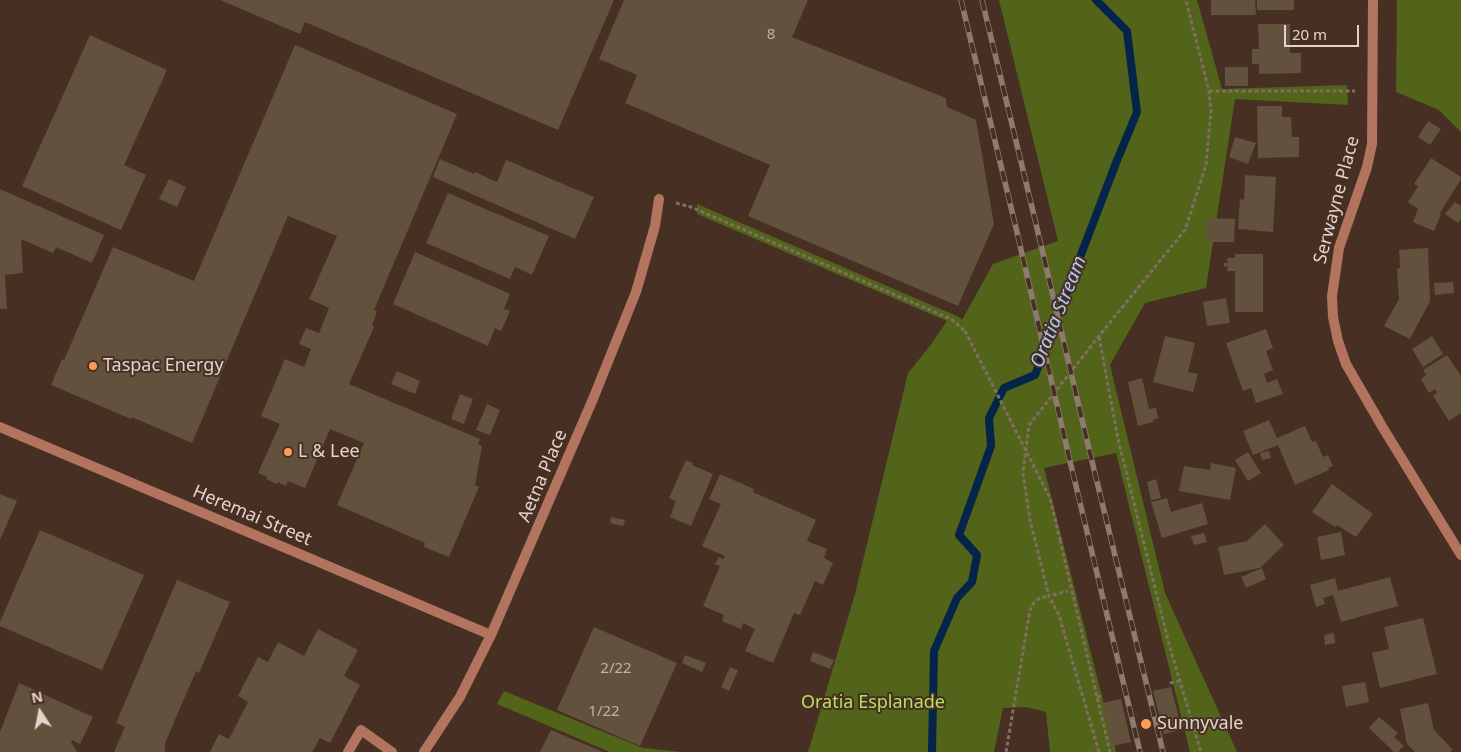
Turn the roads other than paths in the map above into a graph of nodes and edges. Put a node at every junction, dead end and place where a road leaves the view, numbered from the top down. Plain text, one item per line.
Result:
1 (1373, 0) edge
2 (659, 199) road end
3 (0, 427) edge
4 (1461, 555) edge
5 (491, 635) junction
6 (348, 752) edge
7 (392, 752) edge
8 (424, 752) edge

1 - 4 street, Serwayne Place
2 - 5 street, Aetna Place
3 - 5 street, Heremai Street
5 - 8 street, Aetna Place
6 - 7 street

